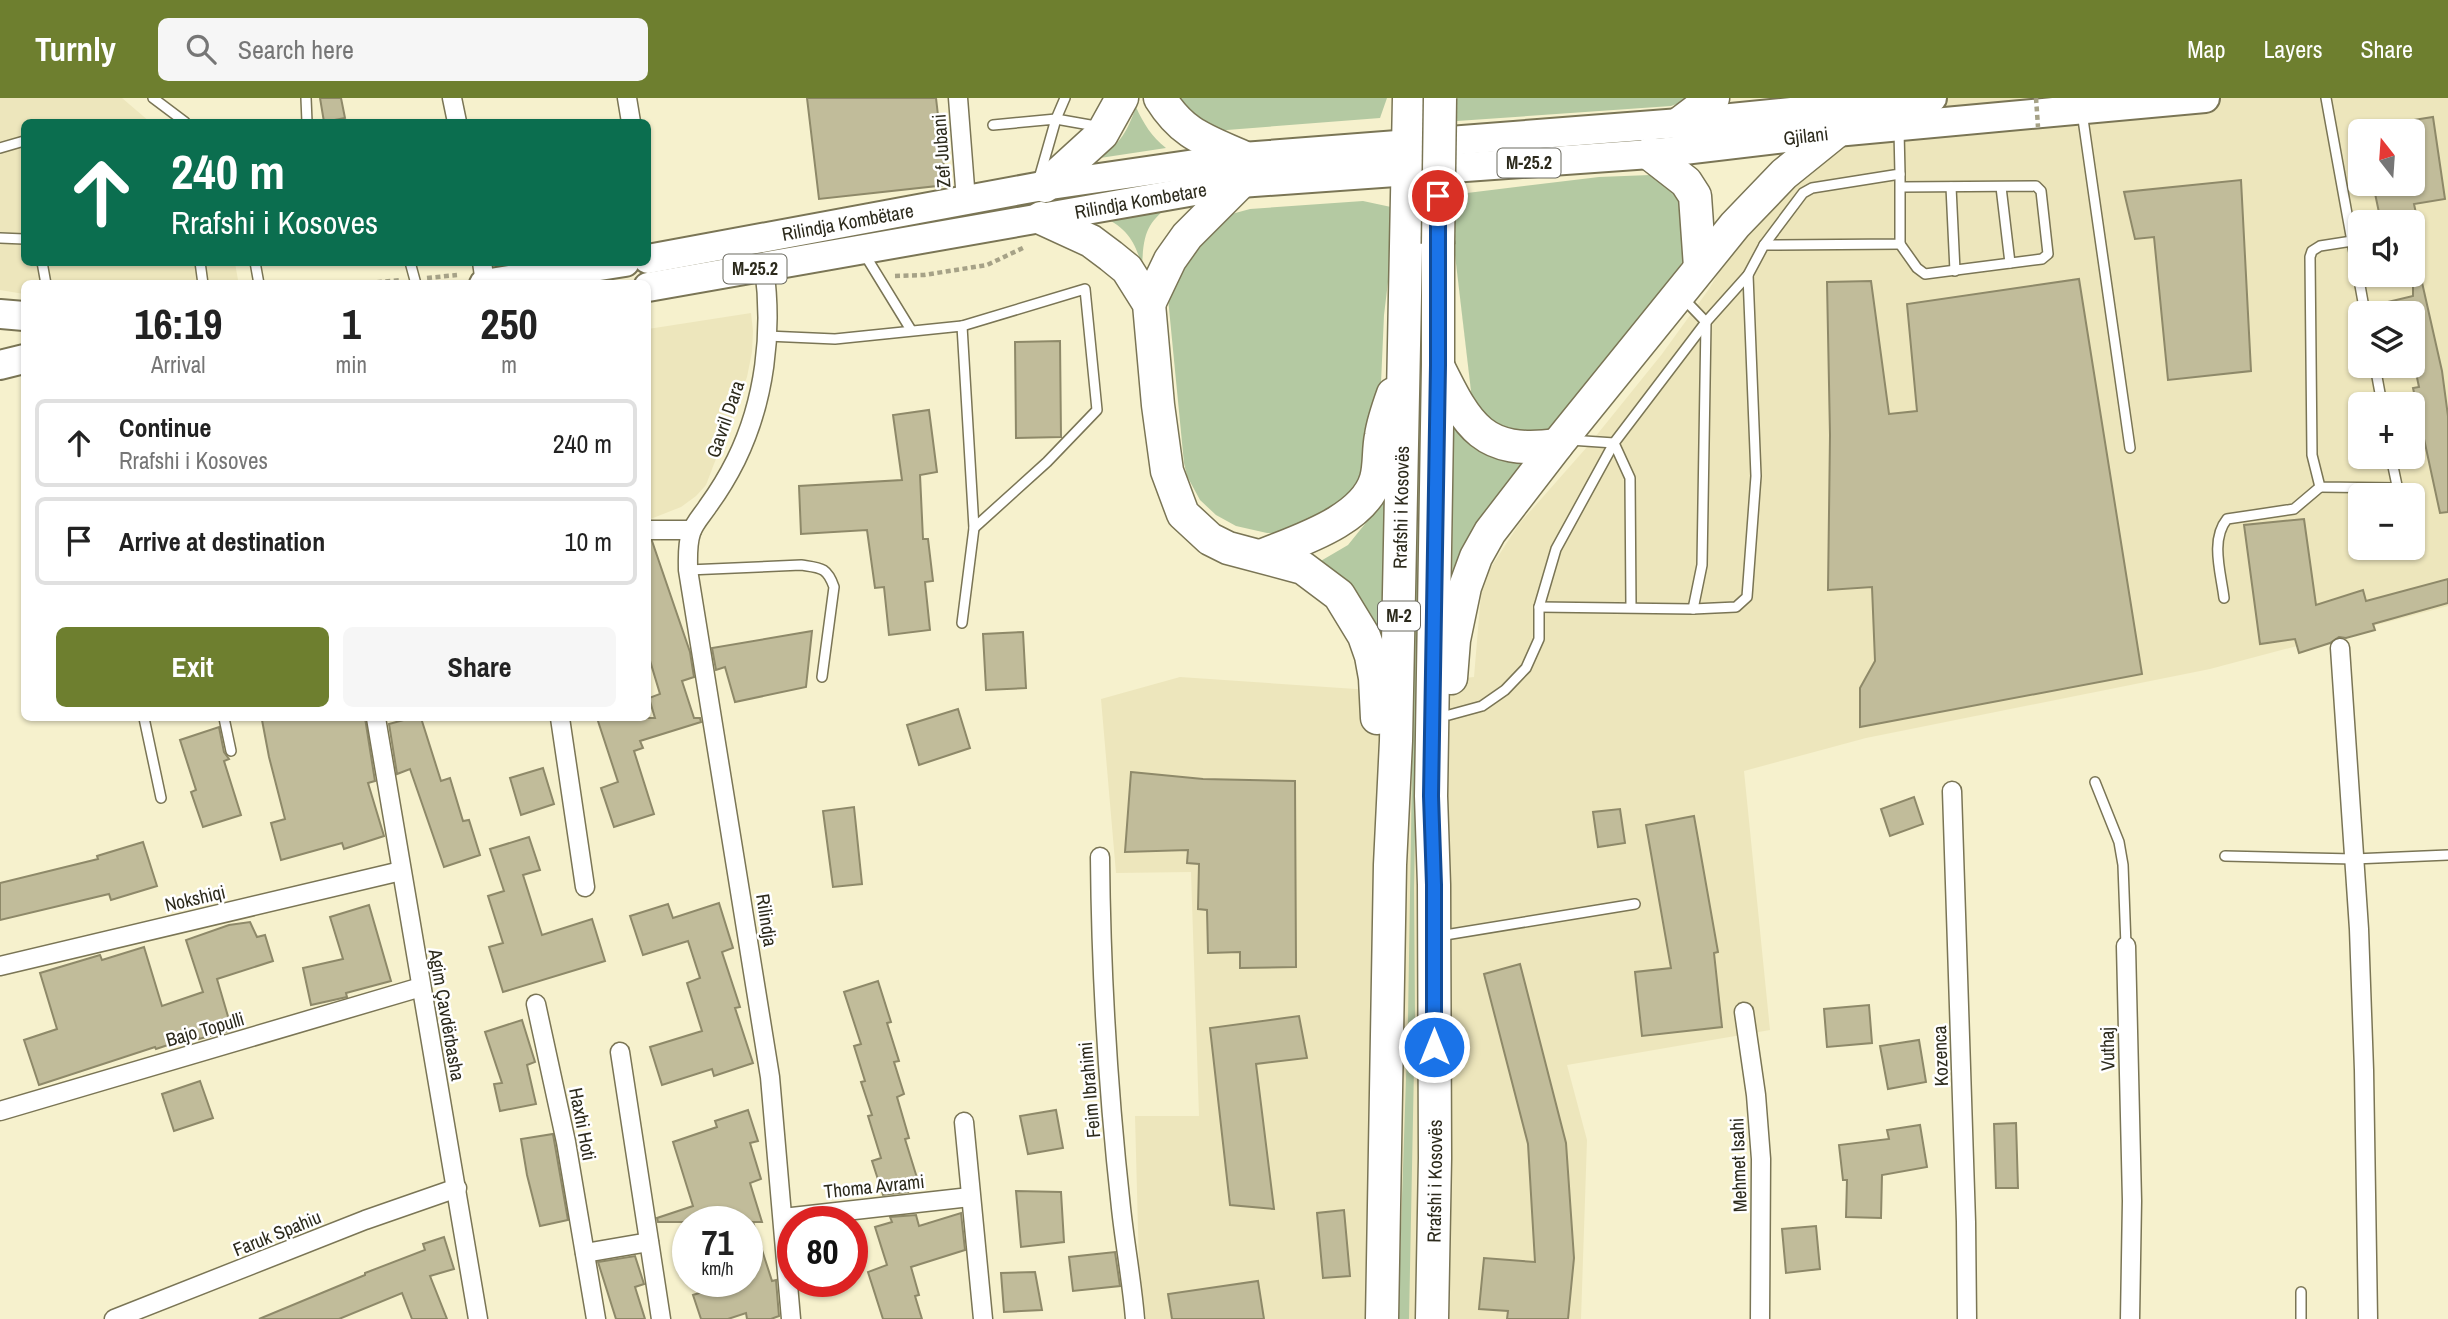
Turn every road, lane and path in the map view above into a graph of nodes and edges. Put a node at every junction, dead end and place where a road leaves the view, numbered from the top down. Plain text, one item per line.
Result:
1 (153, 98) edge
2 (306, 98) edge
3 (452, 98) edge
4 (627, 98) edge
5 (958, 98) edge
6 (1065, 98) edge
7 (1122, 98) edge
8 (1160, 98) edge
9 (1409, 98) edge
10 (1440, 98) edge
11 (1713, 98) edge
12 (1932, 98) edge
13 (2036, 98) edge
14 (2205, 98) edge
15 (2326, 98) edge
16 (2082, 110) junction
17 (181, 119) edge
18 (307, 119) edge
19 (456, 119) edge
20 (630, 119) edge
21 (1056, 119) junction
22 (1680, 123) junction
23 (993, 125) dead end
24 (2038, 127) dead end
25 (1899, 128) junction
26 (1836, 132) junction
27 (1102, 134) junction
28 (21, 142) edge
29 (0, 148) edge
30 (1650, 154) junction
31 (1408, 158) junction
32 (1241, 170) junction
33 (1900, 174) junction
34 (1900, 187) junction
35 (1951, 187) junction
36 (2001, 187) junction
37 (966, 200) junction
38 (1040, 208) junction
39 (2348, 219) edge
40 (0, 238) edge
41 (21, 239) edge
42 (2348, 242) edge
43 (1900, 244) junction
44 (1764, 245) junction
45 (863, 250) junction
46 (651, 254) edge
47 (2010, 263) junction
48 (581, 266) edge
49 (764, 267) junction
50 (1700, 267) junction
51 (1955, 271) junction
52 (1748, 275) junction
53 (878, 276) junction
54 (501, 280) edge
55 (651, 286) edge
56 (1680, 294) junction
57 (1149, 304) junction
58 (0, 314) edge
59 (21, 316) edge
60 (1706, 322) junction
61 (962, 326) junction
62 (911, 330) junction
63 (767, 336) junction
64 (21, 360) edge
65 (0, 365) edge
66 (1438, 365) junction
67 (1404, 367) junction
68 (1559, 442) junction
69 (1614, 443) junction
70 (2130, 447) dead end
71 (2320, 487) junction
72 (2348, 489) edge
73 (974, 528) junction
74 (651, 530) edge
75 (692, 530) junction
76 (1261, 556) junction
77 (688, 570) junction
78 (2224, 598) dead end
79 (1539, 607) junction
80 (1631, 607) junction
81 (1693, 609) junction
82 (962, 623) dead end
83 (2340, 648) dead end
84 (822, 677) dead end
85 (1449, 715) junction
86 (145, 721) edge
87 (225, 721) edge
88 (376, 721) edge
89 (560, 721) edge
90 (231, 751) dead end
91 (2095, 782) dead end
92 (1952, 791) dead end
93 (161, 798) dead end
94 (2448, 855) edge
95 (2225, 856) dead end
96 (1100, 857) dead end
97 (2354, 859) junction
98 (1390, 866) junction
99 (401, 870) junction
100 (1434, 885) junction
101 (585, 887) dead end
102 (1635, 904) dead end
103 (1434, 937) junction
104 (2126, 946) joint
105 (0, 966) edge
106 (421, 987) junction
107 (536, 1004) dead end
108 (1744, 1012) dead end
109 (620, 1052) dead end
110 (0, 1111) edge
111 (964, 1122) dead end
112 (457, 1188) junction
113 (970, 1197) junction
114 (782, 1206) edge
115 (868, 1208) edge
116 (649, 1242) junction
117 (585, 1253) junction
118 (2301, 1292) dead end
119 (789, 1297) edge
120 (114, 1319) edge
121 (478, 1319) edge
122 (596, 1319) edge
123 (661, 1319) edge
124 (791, 1319) edge
125 (983, 1319) edge
126 (1135, 1319) edge
127 (1382, 1319) edge
128 (1432, 1319) edge
129 (1760, 1319) edge
130 (1967, 1319) edge
131 (2130, 1319) edge
132 (2301, 1319) edge
133 (2368, 1319) edge

1 - 17 lane
2 - 18 lane
3 - 19 street
4 - 20 street
5 - 37 street, Zef Jubani
6 - 21 lane
7 - 27 highway
8 - 32 highway
9 - 31 highway, M-2
10 - 66 highway, Rrafshi i Kosovës / M-2, bridge
11 - 22 highway
12 - 22 main road, Gjilani
13 - 24 path, bridge
14 - 16 main road, Gjilani
15 - 39 lane
16 - 25 main road, Gjilani
16 - 70 lane
21 - 23 lane
21 - 27 lane
21 - 38 lane
22 - 31 main road, Gjilani
25 - 26 main road, Gjilani
25 - 33 lane
26 - 30 main road, Gjilani
26 - 50 highway
27 - 38 highway
28 - 29 lane
30 - 31 main road, Gjilani / M-25.2
30 - 50 highway
31 - 32 main road, M-25.2
31 - 67 highway, M-2
32 - 38 main road, Rilindja Kombetare
32 - 57 highway
33 - 34 lane
33 - 44 lane
34 - 35 lane
34 - 43 lane
35 - 36 lane
35 - 51 lane
36 - 47 lane
36 - 47 lane
37 - 38 main road, Rilindja Kombetare
37 - 46 main road, Rilindja Kombëtare / M-25.2
38 - 45 main road, Rilindja Kombëtare
38 - 53 path
38 - 57 highway
40 - 41 lane
42 - 71 lane
43 - 44 lane
43 - 51 lane
44 - 52 lane
45 - 49 main road, Rilindja Kombëtare / M-25.2
45 - 53 lane
47 - 51 lane
48 - 54 main road, Rilindja Kombëtare / M-25.2
49 - 55 main road, Rilindja Kombëtare / M-25.2
49 - 63 street, Gavril Dara
50 - 56 highway
52 - 60 lane
52 - 81 lane
53 - 62 lane
56 - 60 lane
56 - 68 highway
57 - 76 highway
58 - 59 main road
60 - 69 lane
60 - 81 lane
61 - 62 lane
61 - 73 lane
61 - 73 lane
62 - 63 lane
63 - 75 street, Gavril Dara
64 - 65 main road
66 - 68 highway
66 - 100 highway, Rrafshi i Kosovës / M-2
67 - 76 highway
67 - 98 highway, Rrafshi i Kosovës / M-2
68 - 69 lane
68 - 85 highway
69 - 79 lane
69 - 80 lane
71 - 72 lane
71 - 78 lane
73 - 82 lane
74 - 75 street
75 - 77 street, Rilindja
76 - 98 highway
77 - 84 lane
77 - 114 street, Rilindja
79 - 80 lane
79 - 85 lane
80 - 81 lane
83 - 97 street
85 - 100 highway
86 - 93 lane
87 - 90 lane
88 - 99 street, Agim Çavdërbasha
89 - 101 street
91 - 104 lane, Vuthaj
92 - 130 street, Kozenca
94 - 97 lane
95 - 97 lane
96 - 126 street, Feim Ibrahimi
97 - 133 street
98 - 127 highway, Rrafshi i Kosovës / M-2
99 - 105 street, Nokshiqi
99 - 106 street, Agim Çavdërbasha
100 - 103 highway, Rrafshi i Kosovës / M-2
102 - 103 lane
103 - 128 highway, Rrafshi i Kosovës / M-2
104 - 131 street, Vuthaj
106 - 110 street, Bajo Topulli
106 - 112 street, Agim Çavdërbasha
107 - 117 street, Haxhi Hoti
108 - 129 street, Mehmet Isahi
109 - 116 street
111 - 113 street
112 - 120 street, Faruk Spahiu
112 - 121 street, Agim Çavdërbasha
113 - 115 street, Thoma Avrami
113 - 125 street
116 - 117 street
116 - 123 street
117 - 122 street, Haxhi Hoti
118 - 132 lane
119 - 124 street, Rilindja

